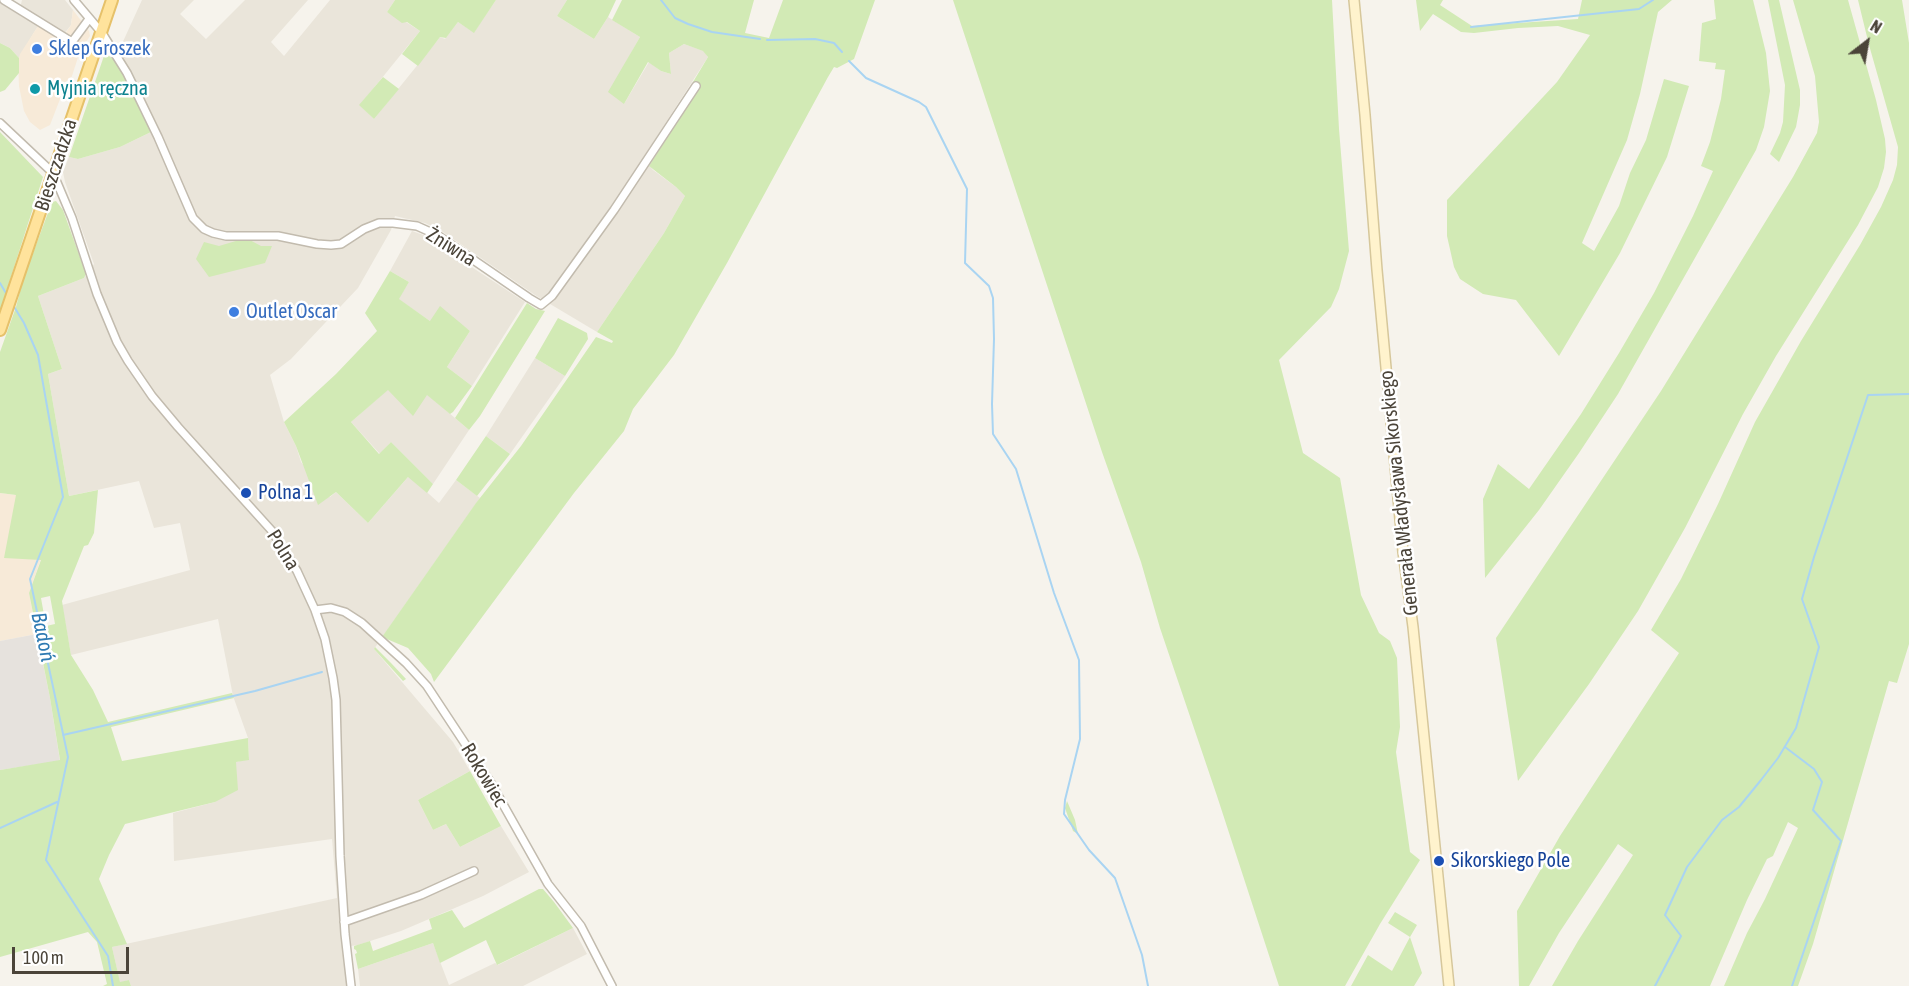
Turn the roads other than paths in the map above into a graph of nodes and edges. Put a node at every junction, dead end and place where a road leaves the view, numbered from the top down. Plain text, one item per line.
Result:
1 (4, 0) edge
2 (74, 0) edge
3 (112, 0) edge
4 (1353, 0) edge
5 (15, 3) edge
6 (89, 19) junction
7 (102, 33) junction
8 (696, 86) dead end
9 (1, 122) edge
10 (53, 173) junction
11 (0, 330) edge
12 (315, 610) junction
13 (474, 871) dead end
14 (344, 922) junction
15 (351, 986) edge
16 (612, 986) edge
17 (1449, 986) edge

1 - 5 street
2 - 6 street
3 - 7 main road, Bieszczadzka
4 - 17 street, Generała Władysława Sikorskiego
5 - 6 street
6 - 7 street
7 - 8 street, Żniwna
7 - 10 main road, Bieszczadzka
9 - 10 street
10 - 11 main road, Bieszczadzka
10 - 12 street, Polna
12 - 14 street, Polna
12 - 16 street, Rokowiec
13 - 14 street
14 - 15 street, Polna

